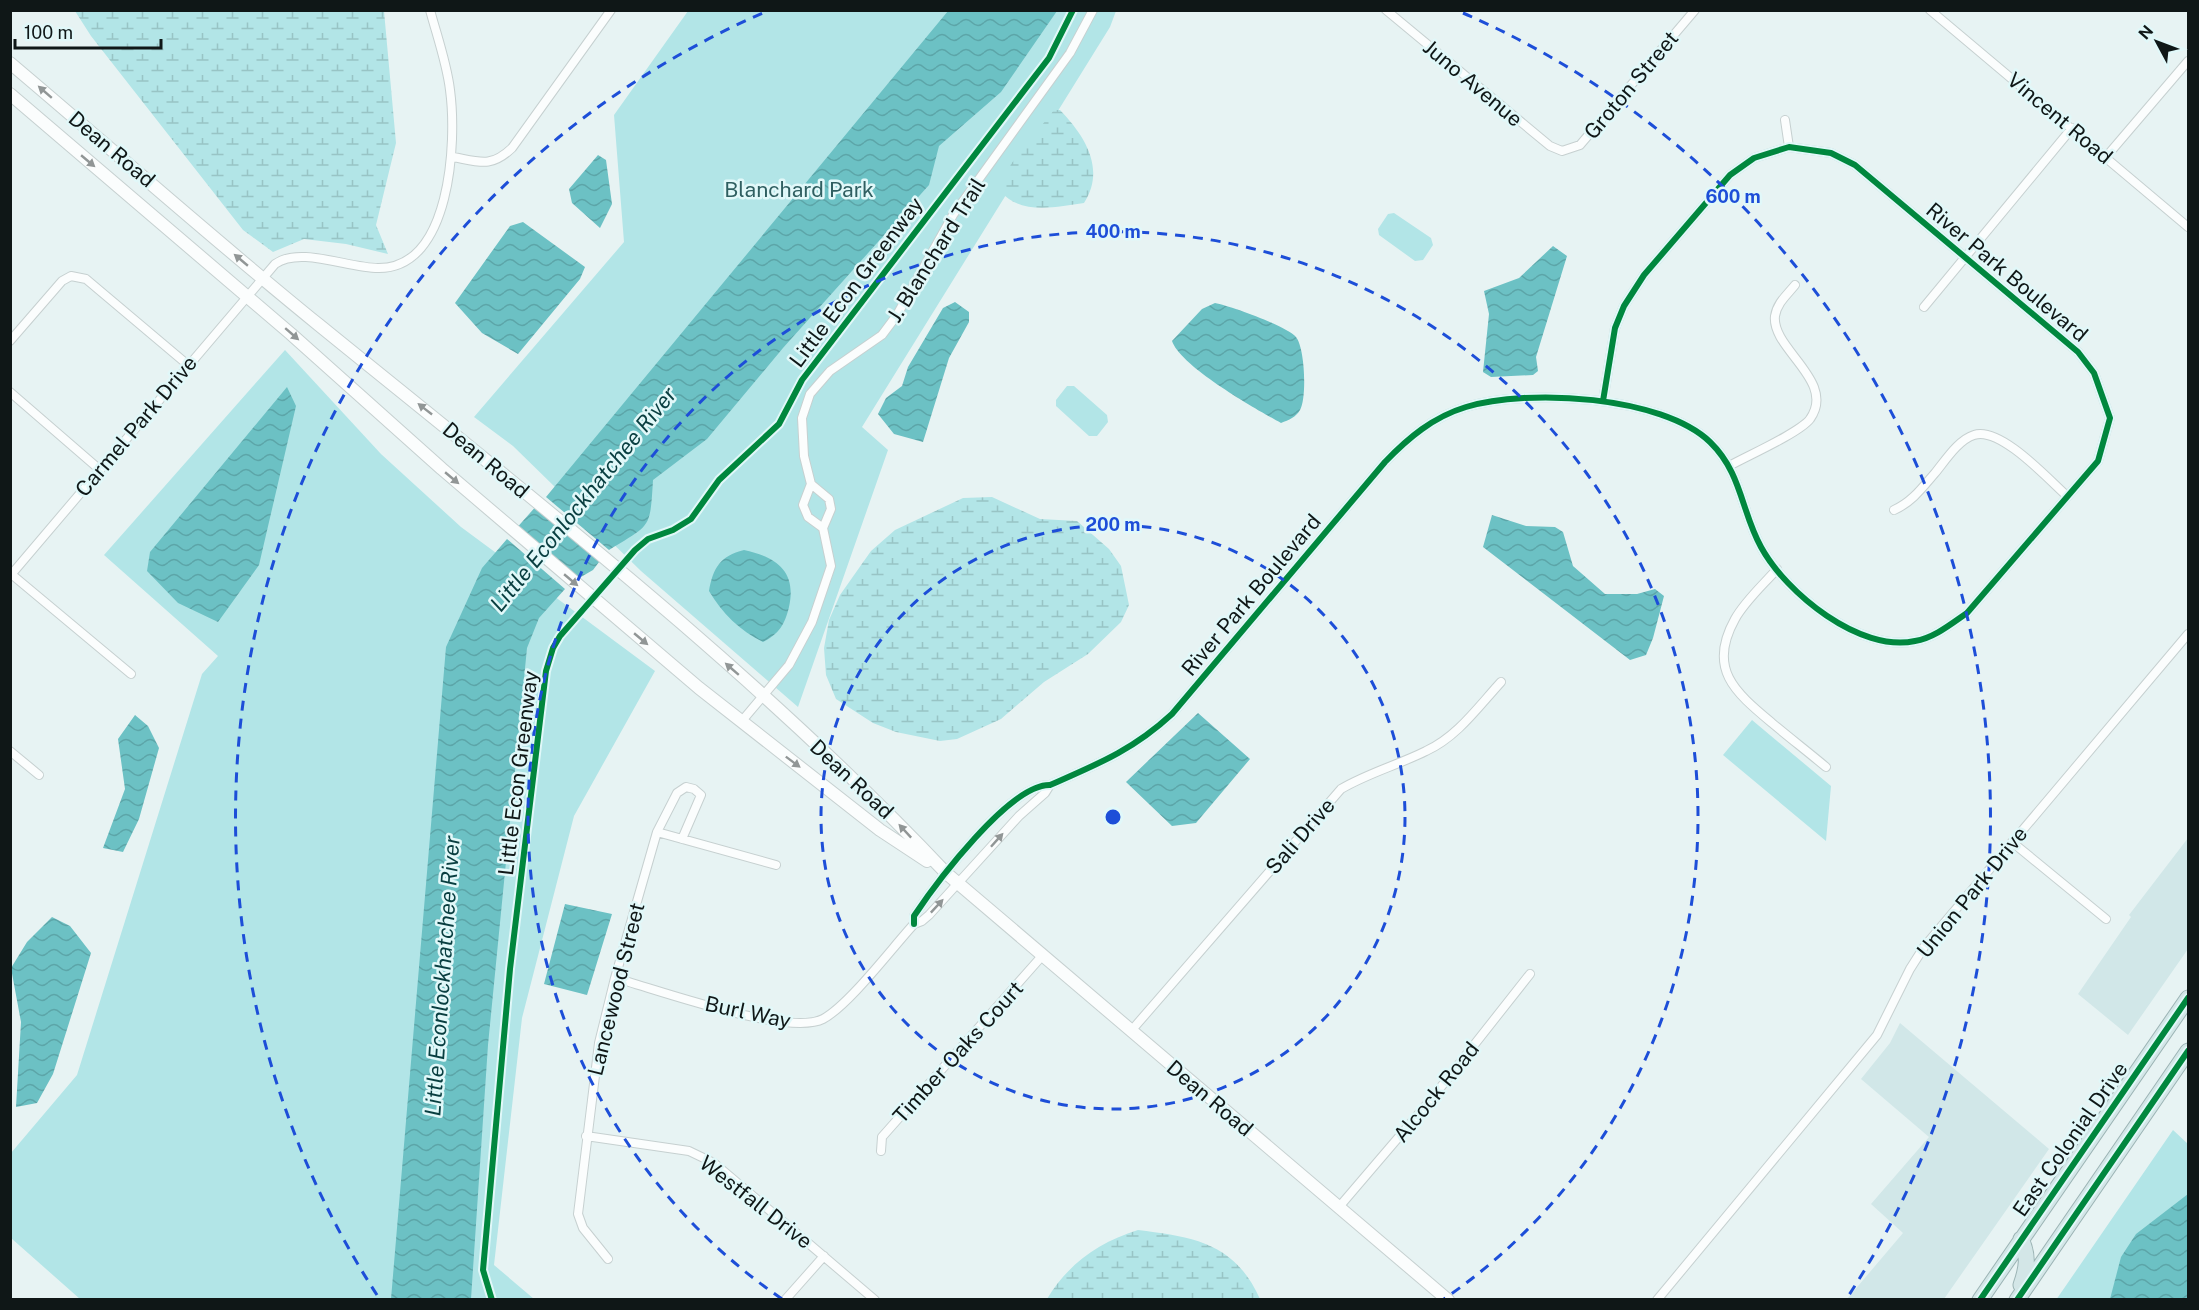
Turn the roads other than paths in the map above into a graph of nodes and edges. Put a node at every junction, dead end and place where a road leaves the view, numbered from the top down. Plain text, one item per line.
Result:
1 (430, 10) edge
2 (611, 10) edge
3 (1093, 10) edge
4 (1386, 10) edge
5 (1695, 10) edge
6 (1934, 12) edge
7 (2188, 61) edge
8 (10, 63) edge
9 (10, 94) edge
10 (1785, 120) dead end
11 (2072, 128) junction
12 (1789, 147) junction
13 (1562, 150) joint
14 (453, 157) junction
15 (2106, 157) junction
16 (2188, 227) edge
17 (1965, 257) junction
18 (263, 278) junction
19 (1795, 285) dead end
20 (247, 296) junction
21 (1924, 307) dead end
22 (10, 340) edge
23 (188, 365) junction
24 (10, 392) edge
25 (1603, 401) junction
26 (1731, 465) junction
27 (99, 469) junction
28 (811, 484) junction
29 (2067, 496) junction
30 (1894, 510) dead end
31 (823, 528) junction
32 (1777, 569) junction
33 (11, 574) edge
34 (2188, 634) edge
35 (130, 674) dead end
36 (1500, 682) dead end
37 (763, 696) junction
38 (741, 722) junction
39 (10, 751) edge
40 (1826, 767) dead end
41 (39, 775) dead end
42 (1050, 785) junction
43 (657, 832) junction
44 (682, 839) junction
45 (2012, 842) junction
46 (776, 865) dead end
47 (945, 873) junction
48 (958, 884) junction
49 (2106, 919) dead end
50 (914, 924) junction
51 (1042, 956) junction
52 (1530, 974) dead end
53 (615, 978) junction
54 (2188, 998) edge
55 (1131, 1031) junction
56 (2188, 1051) edge
57 (586, 1136) junction
58 (881, 1152) dead end
59 (1339, 1207) junction
60 (2021, 1239) junction
61 (824, 1256) junction
62 (608, 1259) dead end
63 (785, 1299) edge
64 (874, 1299) edge
65 (1448, 1299) edge
66 (1657, 1299) edge
67 (1980, 1299) edge
68 (2017, 1299) edge

1 - 14 street, Carmel Park Drive
2 - 14 street
3 - 28 street, J. Blanchard Trail
4 - 13 street, Juno Avenue
5 - 13 street, Groton Street
6 - 11 street, Vincent Road
7 - 15 street
18 -> 8 main road, Dean Road
9 -> 20 main road, Dean Road
10 - 12 street
11 - 15 street, Vincent Road
11 - 17 street
12 - 17 street, River Park Boulevard
12 - 25 street, River Park Boulevard
14 - 18 street, Carmel Park Drive
15 - 16 street, Vincent Road
17 - 21 street
17 - 29 street, River Park Boulevard
18 - 20 street, Carmel Park Drive
37 -> 18 main road, Dean Road
19 - 26 street
20 - 23 street, Carmel Park Drive
20 -> 38 main road, Dean Road
22 - 23 street
23 - 27 street, Carmel Park Drive
24 - 27 street
25 - 26 street, River Park Boulevard
25 - 42 street, River Park Boulevard
26 - 32 street, River Park Boulevard
27 - 33 street, Carmel Park Drive
28 - 31 street, J. Blanchard Trail
28 - 31 street
29 - 30 street
29 - 32 street, River Park Boulevard
31 - 37 street
32 - 40 street
33 - 35 street
34 - 45 street, Union Park Drive
36 - 55 street, Sali Drive
37 - 38 street
47 -> 37 main road, Dean Road
38 -> 47 main road, Dean Road
39 - 41 street
42 - 47 street, River Park Boulevard
48 -> 42 street, River Park Boulevard
43 - 44 street
43 - 44 street, Lancewood Street
43 - 53 street, Lancewood Street
44 - 46 street
45 - 49 street
45 - 66 street, Union Park Drive
47 - 48 main road, Dean Road
47 - 50 street, Burl Way
50 -> 48 street, Burl Way
48 - 51 main road, Dean Road
50 - 53 street, Burl Way
51 - 55 main road, Dean Road
51 - 58 street, Timber Oaks Court
52 - 59 street, Alcock Road
53 - 57 street, Lancewood Street
54 - 60 highway, East Colonial Drive
55 - 59 main road, Dean Road
56 - 68 highway
57 - 61 street, Westfall Drive
57 - 62 street, Lancewood Street
59 - 65 main road, Dean Road
60 - 67 highway, East Colonial Drive
60 - 68 highway
61 - 63 street
61 - 64 street, Westfall Drive

